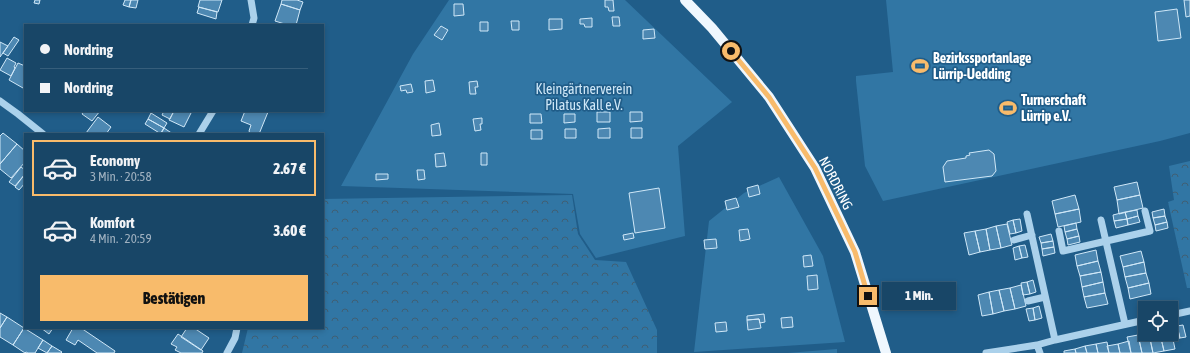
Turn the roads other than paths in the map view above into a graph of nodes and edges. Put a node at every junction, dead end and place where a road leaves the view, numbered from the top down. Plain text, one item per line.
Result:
1 (251, 0) edge
2 (678, 0) edge
3 (685, 0) edge
4 (693, 9) junction
5 (252, 24) edge
6 (0, 101) edge
7 (212, 112) edge
8 (42, 133) edge
9 (200, 133) edge
10 (1145, 211) dead end
11 (1027, 214) dead end
12 (1101, 220) dead end
13 (1059, 231) dead end
14 (1032, 235) junction
15 (1014, 240) dead end
16 (1106, 242) junction
17 (1046, 297) junction
18 (1028, 301) dead end
19 (1190, 310) edge
20 (1178, 313) edge
21 (1138, 321) edge
22 (1125, 324) junction
23 (237, 329) edge
24 (1055, 340) junction
25 (1038, 345) junction
26 (227, 353) edge
27 (886, 353) edge
28 (986, 353) edge
29 (1040, 353) edge

1 - 5 street
2 - 4 main road, NORDRING
3 - 4 main road, NORDRING
4 - 27 main road, NORDRING
6 - 8 street
7 - 9 street
10 - 16 street
11 - 14 street
12 - 16 street
13 - 16 street
14 - 15 street
14 - 17 street
16 - 22 street
17 - 18 street
17 - 24 street
19 - 20 street
21 - 22 street
22 - 24 street
23 - 26 street
24 - 25 street
25 - 28 street
25 - 29 street

